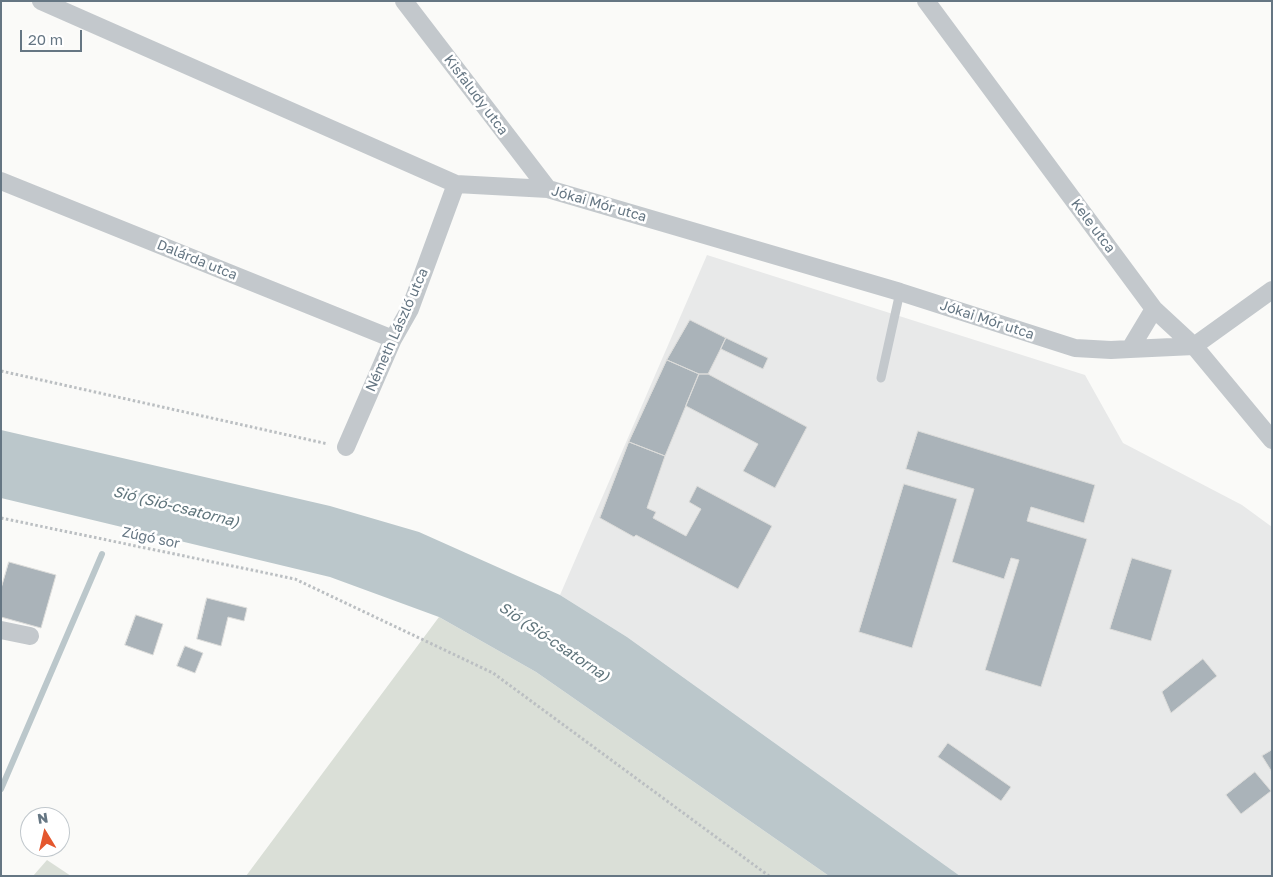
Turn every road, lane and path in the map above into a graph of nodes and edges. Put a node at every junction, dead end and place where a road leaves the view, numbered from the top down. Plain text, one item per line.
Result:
1 (41, 1) edge
2 (404, 1) edge
3 (926, 1) edge
4 (1, 181) edge
5 (456, 184) junction
6 (548, 189) junction
7 (1272, 290) edge
8 (900, 292) junction
9 (1154, 309) junction
10 (393, 340) junction
11 (1194, 346) junction
12 (1130, 349) junction
13 (1, 372) edge
14 (880, 378) dead end
15 (1272, 440) edge
16 (346, 448) joint
17 (1, 518) edge
18 (1, 630) edge
19 (30, 636) dead end
20 (769, 876) edge

1 - 5 street, Jókai Mór utca
2 - 6 street, Kisfaludy utca
3 - 9 street, Kele utca
4 - 10 street, Dalárda utca
5 - 6 street, Jókai Mór utca
5 - 10 street, Németh László utca
6 - 8 street, Jókai Mór utca
7 - 11 street
8 - 12 street, Jókai Mór utca
8 - 14 lane
9 - 11 street, Kele utca
9 - 12 street
10 - 16 street, Németh László utca
11 - 12 street, Jókai Mór utca
11 - 15 street, Kele utca
13 - 16 path
17 - 20 path, Zúgó sor
18 - 19 street

